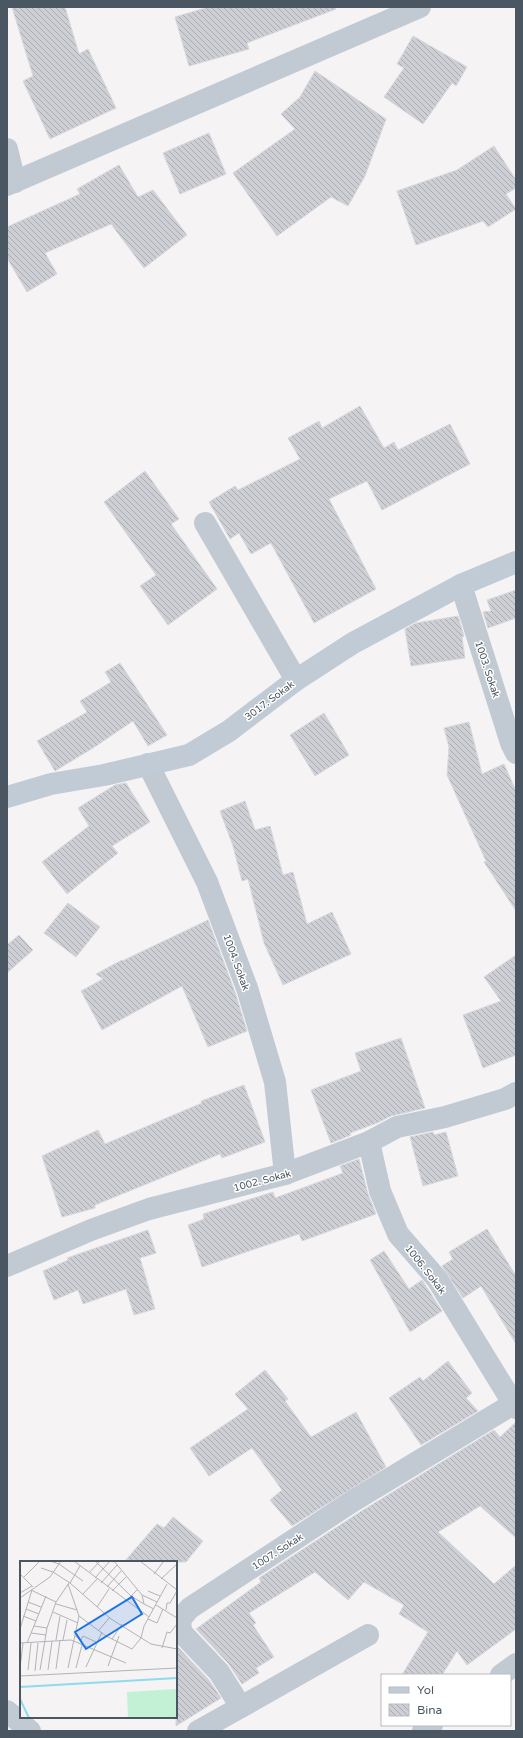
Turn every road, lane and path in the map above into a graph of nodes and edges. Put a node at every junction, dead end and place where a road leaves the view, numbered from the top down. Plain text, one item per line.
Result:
1 (420, 7) edge
2 (7, 149) edge
3 (11, 183) edge
4 (205, 523) dead end
5 (516, 562) edge
6 (461, 585) junction
7 (296, 680) junction
8 (516, 753) edge
9 (148, 764) junction
10 (7, 797) edge
11 (516, 1093) edge
12 (369, 1142) junction
13 (285, 1174) junction
14 (7, 1266) edge
15 (515, 1406) edge
16 (368, 1635) dead end
17 (516, 1664) edge
18 (502, 1674) edge
19 (241, 1706) junction
20 (7, 1710) edge
21 (30, 1731) edge
22 (198, 1731) edge

1 - 3 street
2 - 3 street
4 - 7 street
5 - 6 street, 3017. Sokak
6 - 7 street, 3017. Sokak
6 - 8 street, 1003. Sokak
7 - 9 street, 3017. Sokak
9 - 10 street, 3017. Sokak
9 - 13 street, 1004. Sokak
11 - 12 street, 1002. Sokak
12 - 13 street, 1002. Sokak
12 - 15 street, 1006. Sokak
13 - 14 street, 1002. Sokak
15 - 19 street, 1007. Sokak
16 - 19 street
17 - 18 street
19 - 22 street
20 - 21 street

